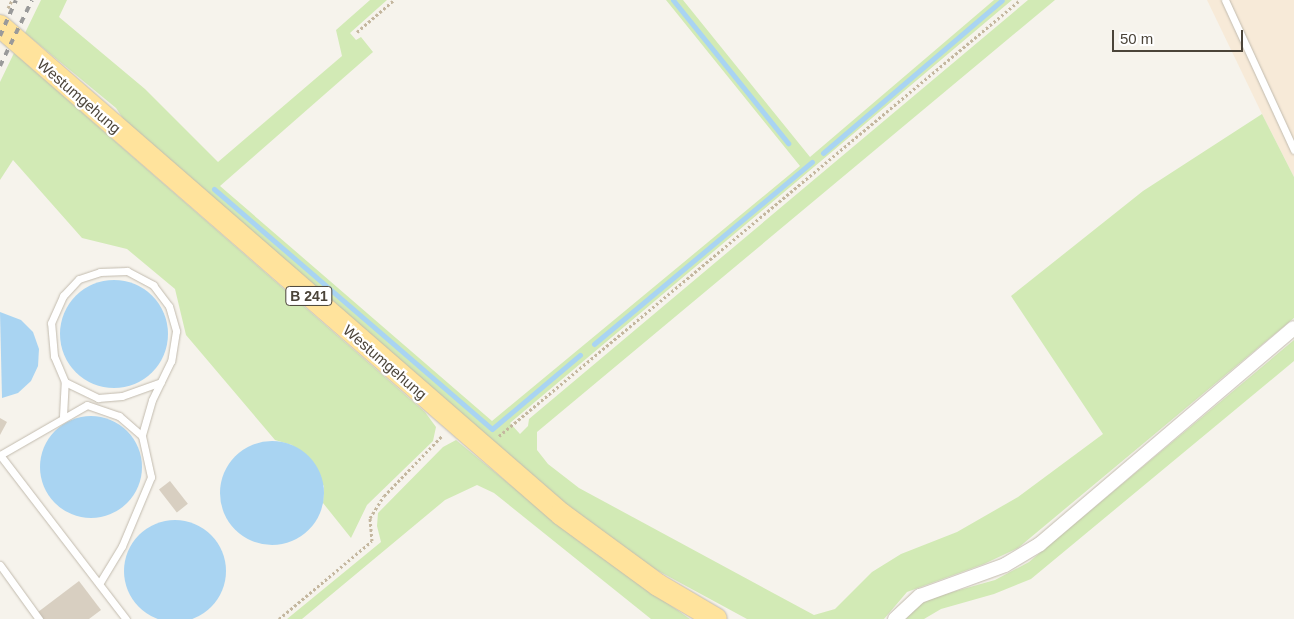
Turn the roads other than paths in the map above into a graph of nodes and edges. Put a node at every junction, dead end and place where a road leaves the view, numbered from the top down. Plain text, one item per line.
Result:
1 (1225, 0) edge
2 (0, 26) edge
3 (1294, 150) edge
4 (1294, 328) edge
5 (65, 382) junction
6 (161, 382) junction
7 (63, 416) junction
8 (142, 436) junction
9 (0, 455) edge
10 (0, 564) edge
11 (99, 584) junction
12 (39, 619) edge
13 (126, 619) edge
14 (716, 619) edge
15 (895, 619) edge

1 - 3 lane
2 - 14 main road, Westumgehung / B 241
4 - 15 street
5 - 6 lane
5 - 6 lane
5 - 7 lane
6 - 8 lane
7 - 8 lane
7 - 9 lane
8 - 11 lane
9 - 11 lane
10 - 12 lane
11 - 13 lane

